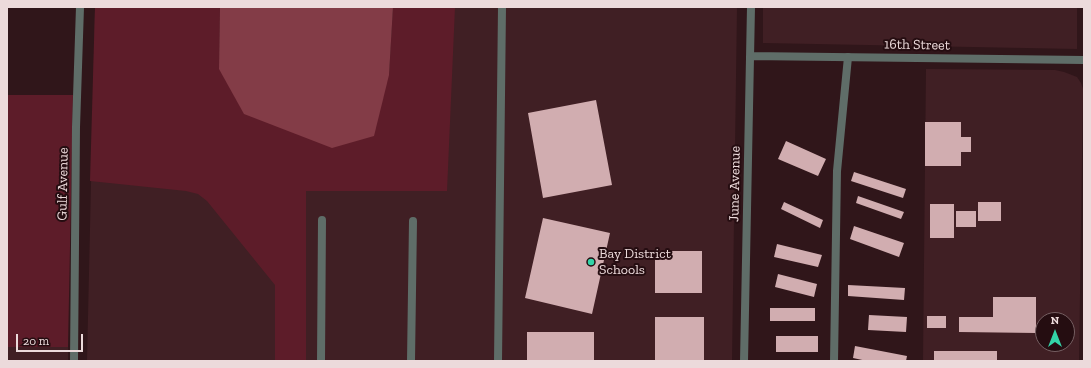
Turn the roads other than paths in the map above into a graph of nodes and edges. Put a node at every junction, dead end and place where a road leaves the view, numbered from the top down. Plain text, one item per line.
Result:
1 (80, 7) edge
2 (502, 7) edge
3 (751, 7) edge
4 (750, 56) junction
5 (848, 57) junction
6 (1084, 60) edge
7 (322, 220) dead end
8 (413, 221) dead end
9 (74, 361) edge
10 (321, 361) edge
11 (411, 361) edge
12 (498, 361) edge
13 (744, 361) edge
14 (834, 361) edge

1 - 9 street, Gulf Avenue
2 - 12 street
3 - 4 street, June Avenue
4 - 5 street, 16th Street
4 - 13 street, June Avenue
5 - 6 street, 16th Street
5 - 14 street
7 - 10 street
8 - 11 street

